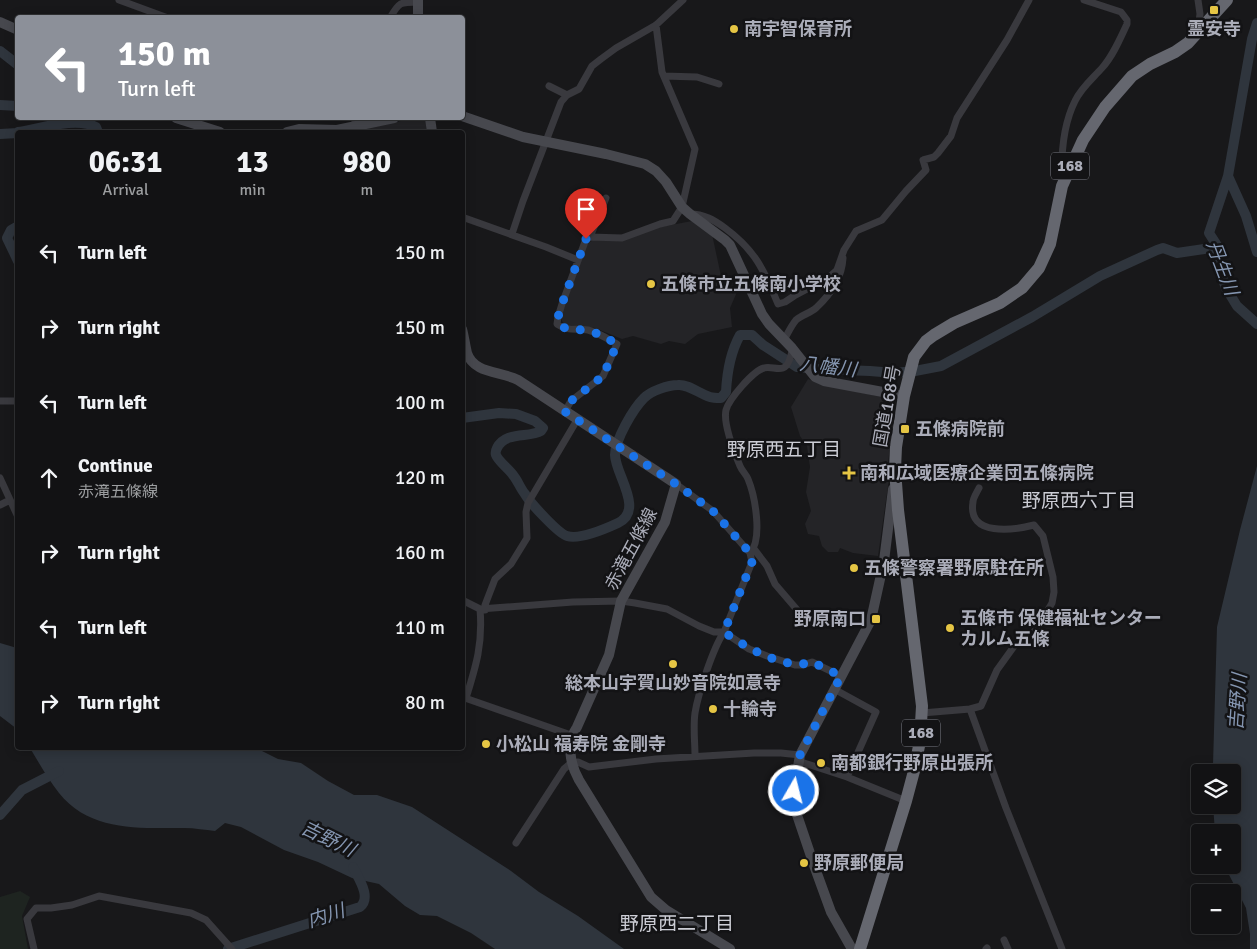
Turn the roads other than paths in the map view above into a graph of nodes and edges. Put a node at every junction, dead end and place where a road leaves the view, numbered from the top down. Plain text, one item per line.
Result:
1 (119, 0) edge
2 (683, 0) edge
3 (1029, 0) edge
4 (1084, 0) edge
5 (1198, 0) edge
6 (1227, 0) edge
7 (418, 1) edge
8 (1105, 3) edge
9 (160, 15) edge
10 (392, 15) edge
11 (418, 15) edge
12 (0, 22) edge
13 (656, 25) junction
14 (15, 29) edge
15 (1196, 36) junction
16 (664, 76) junction
17 (719, 84) dead end
18 (549, 86) dead end
19 (567, 95) junction
20 (465, 117) edge
21 (180, 120) edge
22 (384, 120) edge
23 (355, 126) edge
24 (194, 128) edge
25 (207, 130) edge
26 (295, 130) edge
27 (337, 130) edge
28 (337, 130) edge
29 (546, 140) junction
30 (1062, 186) junction
31 (606, 198) dead end
32 (686, 211) junction
33 (465, 218) edge
34 (512, 234) junction
35 (590, 237) junction
36 (844, 250) junction
37 (578, 260) junction
38 (784, 340) junction
39 (794, 353) junction
40 (465, 357) edge
41 (904, 396) junction
42 (0, 401) edge
43 (15, 401) edge
44 (564, 411) junction
45 (577, 420) junction
46 (895, 469) junction
47 (0, 478) edge
48 (676, 484) junction
49 (979, 488) dead end
50 (10, 500) junction
51 (0, 505) edge
52 (15, 511) edge
53 (752, 551) junction
54 (621, 601) junction
55 (465, 602) edge
56 (482, 610) junction
57 (812, 622) dead end
58 (724, 632) junction
59 (841, 676) junction
60 (834, 689) junction
61 (465, 694) edge
62 (465, 697) edge
63 (970, 709) junction
64 (922, 713) junction
65 (571, 736) junction
66 (695, 756) junction
67 (799, 758) junction
68 (571, 763) junction
69 (847, 777) junction
70 (906, 801) junction
71 (516, 843) dead end
72 (1004, 940) dead end
73 (34, 949) edge
74 (232, 949) edge
75 (730, 949) edge
76 (852, 949) edge
77 (860, 949) edge
78 (1008, 949) edge
79 (1062, 949) edge

1 - 9 street
2 - 13 street
3 - 36 street
4 - 8 street
5 - 15 street
6 - 15 highway, 国道168号 / 168
7 - 10 street
7 - 11 street
8 - 30 street
12 - 14 street
13 - 16 street
13 - 19 street
15 - 30 highway, 国道168号 / 168
16 - 17 street
16 - 32 street
18 - 19 street
19 - 29 street
20 - 29 street
21 - 24 street
22 - 23 street
23 - 28 street
24 - 25 street
26 - 27 street
29 - 32 street
29 - 34 street
30 - 41 highway, 国道168号 / 168
31 - 35 street
32 - 35 street
32 - 36 street
32 - 38 street
33 - 34 street
34 - 37 street
35 - 37 street
36 - 38 street
37 - 44 street
38 - 39 street
39 - 41 street
39 - 53 street
40 - 44 street
41 - 46 highway, 国道168号 / 168
42 - 43 street
44 - 45 street
45 - 48 street
45 - 56 street
46 - 59 street
46 - 64 highway, 国道168号 / 168
47 - 50 street
48 - 53 street
48 - 54 street, 赤滝五條線
49 - 63 street
50 - 51 street
50 - 52 street
53 - 57 street
53 - 58 street
54 - 56 street
54 - 58 street
54 - 65 street, 赤滝五條線
55 - 56 street
56 - 61 street
58 - 59 street
58 - 66 street
59 - 60 street
60 - 67 street
60 - 69 street
62 - 65 street
63 - 64 street
63 - 79 street
64 - 70 highway, 国道168号 / 168
65 - 68 street, 赤滝五條線
66 - 67 street
66 - 68 street
67 - 69 street
67 - 76 street
68 - 71 street
68 - 75 street, 赤滝五條線
69 - 70 street
70 - 77 highway, 国道168号 / 168
72 - 78 street
73 - 74 street

